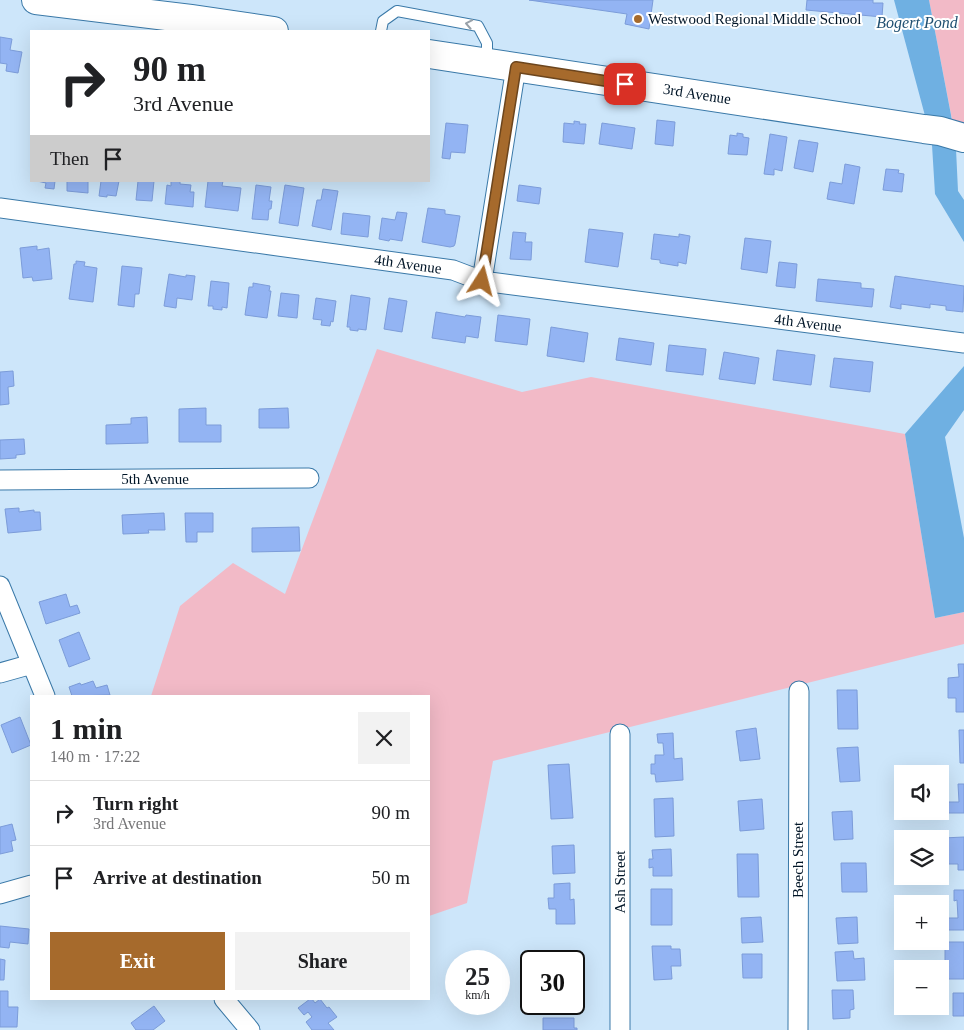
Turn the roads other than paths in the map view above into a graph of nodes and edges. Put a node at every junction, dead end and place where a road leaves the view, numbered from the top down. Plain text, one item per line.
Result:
1 (36, 0) edge
2 (267, 30) edge
3 (381, 30) edge
4 (430, 54) edge
5 (487, 63) junction
6 (516, 67) junction
7 (959, 136) edge
8 (0, 208) edge
9 (482, 281) junction
10 (964, 343) edge
11 (309, 478) dead end
12 (0, 480) edge
13 (0, 586) edge
14 (32, 664) junction
15 (0, 673) edge
16 (799, 691) dead end
17 (45, 695) edge
18 (620, 734) dead end
19 (30, 885) edge
20 (0, 894) edge
21 (225, 1000) edge
22 (250, 1030) edge
23 (620, 1030) edge
24 (798, 1030) edge

1 - 2 main road
5 -> 3 lane
4 - 5 main road, 3rd Avenue
5 - 6 main road, 3rd Avenue
6 - 7 main road, 3rd Avenue
6 - 9 street
8 - 9 street, 4th Avenue
9 - 10 street, 4th Avenue
11 - 12 street, 5th Avenue
13 - 14 street
14 - 15 street
14 - 17 street
16 - 24 street, Beech Street
18 - 23 street, Ash Street
19 - 20 street
21 - 22 street

